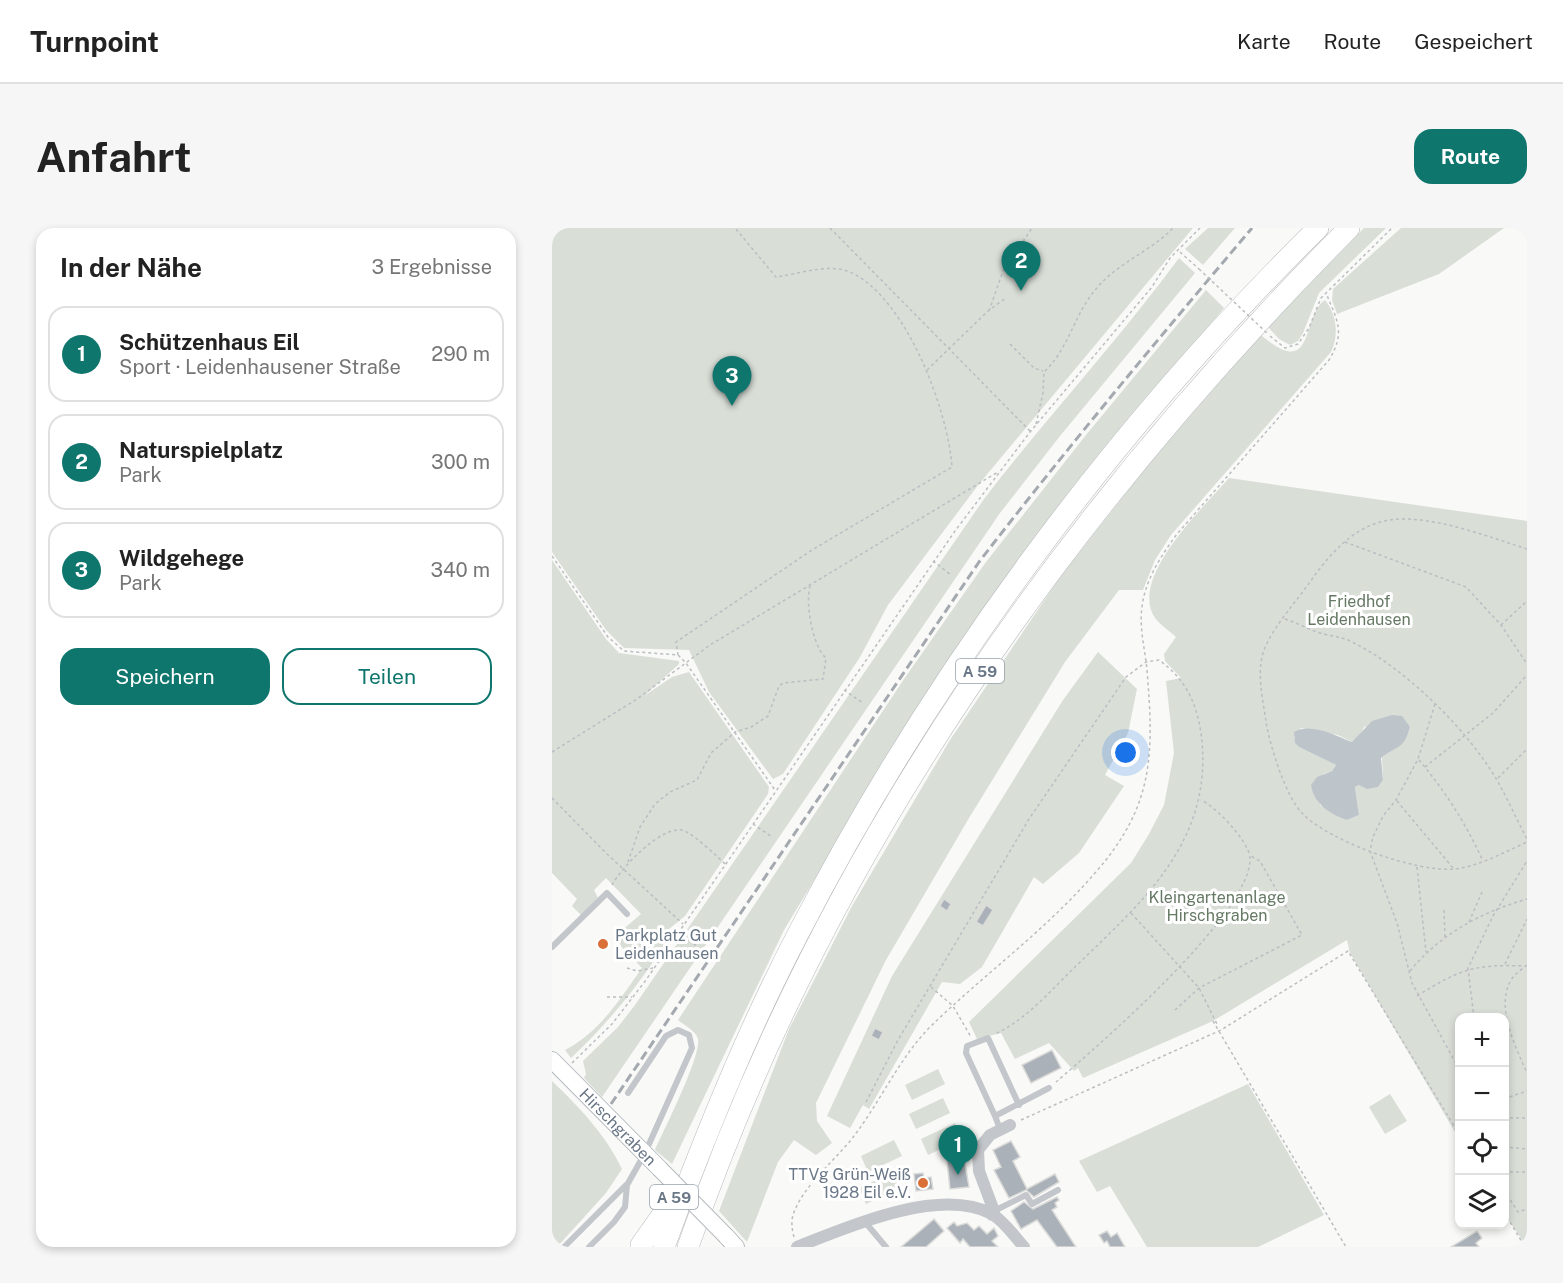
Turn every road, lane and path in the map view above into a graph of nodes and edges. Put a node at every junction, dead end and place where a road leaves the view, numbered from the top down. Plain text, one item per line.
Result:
1 (735, 228) edge
2 (830, 228) edge
3 (1032, 228) edge
4 (1173, 228) edge
5 (1200, 228) edge
6 (1318, 228) edge
7 (1349, 228) edge
8 (1392, 228) edge
9 (1179, 251) junction
10 (1326, 293) junction
11 (1006, 298) dead end
12 (988, 311) junction
13 (1010, 344) dead end
14 (949, 348) junction
15 (927, 371) junction
16 (1044, 372) junction
17 (1036, 425) junction
18 (1030, 432) junction
19 (999, 471) junction
20 (1344, 542) junction
21 (1527, 549) edge
22 (552, 556) edge
23 (933, 561) junction
24 (951, 574) dead end
25 (810, 585) junction
26 (1527, 601) edge
27 (1285, 618) junction
28 (1501, 625) junction
29 (678, 655) junction
30 (1146, 662) junction
31 (686, 663) junction
32 (1527, 664) edge
33 (1527, 675) edge
34 (844, 690) junction
35 (863, 703) dead end
36 (1435, 704) junction
37 (735, 732) junction
38 (1464, 736) junction
39 (1527, 749) edge
40 (552, 752) edge
41 (1418, 759) junction
42 (1425, 767) junction
43 (1497, 780) junction
44 (776, 791) junction
45 (552, 798) edge
46 (1200, 800) junction
47 (1396, 800) junction
48 (753, 824) junction
49 (772, 837) dead end
50 (1527, 840) edge
51 (1370, 851) junction
52 (1250, 856) junction
53 (1482, 861) junction
54 (1527, 861) edge
55 (628, 862) junction
56 (725, 864) junction
57 (1417, 866) junction
58 (623, 868) junction
59 (1454, 869) junction
60 (1482, 892) dead end
61 (607, 893) junction
62 (1527, 899) edge
63 (1499, 907) junction
64 (1444, 910) dead end
65 (1131, 912) junction
66 (627, 914) dead end
67 (1527, 919) edge
68 (1469, 922) junction
69 (684, 924) junction
70 (678, 933) junction
71 (1444, 938) junction
72 (698, 946) dead end
73 (552, 947) edge
74 (1426, 953) junction
75 (1504, 965) junction
76 (1181, 966) junction
77 (1527, 966) edge
78 (627, 968) dead end
79 (654, 968) junction
80 (1468, 969) junction
81 (1409, 971) junction
82 (930, 986) junction
83 (1199, 988) junction
84 (1417, 996) junction
85 (608, 997) dead end
86 (633, 997) junction
87 (953, 1006) junction
88 (1175, 1010) dead end
89 (1474, 1013) edge
90 (1213, 1021) dead end
91 (1221, 1030) junction
92 (988, 1038) junction
93 (974, 1043) junction
94 (552, 1060) edge
95 (574, 1060) dead end
96 (1458, 1067) edge
97 (1527, 1073) edge
98 (1049, 1088) joint
99 (1527, 1091) edge
100 (628, 1093) dead end
101 (1509, 1097) edge
102 (866, 1102) dead end
103 (1019, 1105) junction
104 (995, 1116) junction
105 (1509, 1118) edge
106 (1527, 1118) edge
107 (1005, 1127) junction
108 (1455, 1128) edge
109 (703, 1146) junction
110 (1509, 1147) edge
111 (1527, 1149) edge
112 (645, 1153) junction
113 (1509, 1172) edge
114 (1527, 1172) edge
115 (627, 1185) junction
116 (1058, 1190) dead end
117 (1509, 1198) edge
118 (1527, 1209) edge
119 (993, 1213) junction
120 (1509, 1220) edge
121 (865, 1222) junction
122 (731, 1242) edge
123 (640, 1246) edge
124 (564, 1247) edge
125 (589, 1247) edge
126 (664, 1247) edge
127 (688, 1247) edge
128 (798, 1247) edge
129 (886, 1247) edge
130 (1024, 1247) edge
131 (1346, 1247) edge
132 (1525, 1247) edge

1 - 15 path
2 - 14 path
3 - 12 path
4 - 16 path
5 - 9 path
6 - 109 highway, A 59
7 - 127 highway, A 59
8 - 10 path
9 - 10 path, bridge
9 - 17 path
10 - 30 path
11 - 12 path
12 - 14 path
13 - 16 path
14 - 15 path
14 - 18 path
15 - 29 path
16 - 17 path
17 - 18 path
18 - 19 path
19 - 23 path
19 - 25 path
20 - 21 path
20 - 27 path
20 - 28 path
22 - 29 path
23 - 24 path
23 - 34 path
25 - 31 path
25 - 37 path
26 - 28 path
27 - 36 path
27 - 51 path
28 - 32 path
29 - 31 path
30 - 46 path
30 - 82 path
30 - 87 path
31 - 37 path
31 - 40 path
33 - 38 path
34 - 35 path
34 - 44 path
36 - 38 path
36 - 41 path
37 - 44 path
37 - 55 path
38 - 42 path
38 - 43 path
39 - 43 path
41 - 42 path
41 - 47 path
42 - 53 path
43 - 50 path
44 - 48 path
45 - 58 path
46 - 52 path
46 - 65 path
47 - 51 path
47 - 59 path
48 - 49 path
48 - 56 path
50 - 53 path
51 - 57 path
51 - 81 path
52 - 76 path
52 - 83 path
53 - 59 path
54 - 63 path
55 - 56 path
55 - 58 path
56 - 69 path
57 - 59 path
57 - 74 path
58 - 61 path
58 - 69 path
60 - 68 path
61 - 66 lane
61 - 73 lane
62 - 63 path
63 - 68 path
63 - 80 path
64 - 71 path
65 - 76 path
65 - 92 path
67 - 75 path
68 - 71 path
69 - 70 path
70 - 72 path
70 - 79 path
71 - 74 path
74 - 81 path
75 - 77 path
75 - 80 path
76 - 83 path
76 - 98 path
77 - 97 path
78 - 79 path
79 - 86 path
80 - 84 path
80 - 89 path
81 - 84 path
82 - 87 path
82 - 102 path
83 - 88 path
83 - 91 path
84 - 96 path
85 - 86 path
86 - 95 path
87 - 93 path
87 - 128 path
90 - 91 path
91 - 107 path
91 - 108 path
91 - 131 path
92 - 93 lane
92 - 103 lane
93 - 104 lane
94 - 112 street, Hirschgraben
98 - 103 lane
99 - 101 path
100 - 112 lane
103 - 104 lane
104 - 107 lane
105 - 106 path
107 - 119 street
109 - 123 highway, A 59
109 - 126 highway, A 59
110 - 111 path
112 - 115 lane
112 - 122 street, Hirschgraben, bridge
113 - 114 path
115 - 124 lane
115 - 125 lane
116 - 119 lane
117 - 118 path
119 - 121 street
119 - 130 street
120 - 132 path
121 - 128 street
121 - 129 lane

